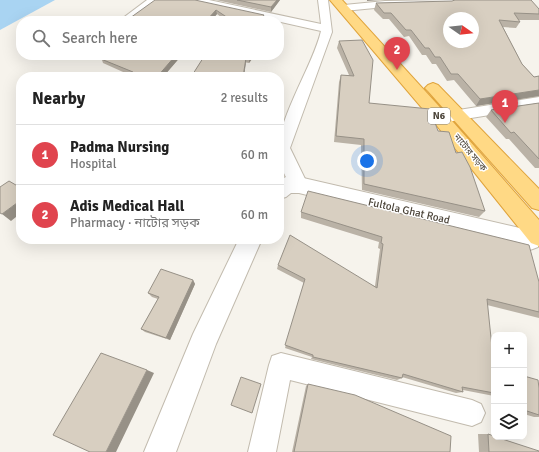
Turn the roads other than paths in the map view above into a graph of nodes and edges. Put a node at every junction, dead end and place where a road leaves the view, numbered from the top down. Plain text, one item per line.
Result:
1 (153, 0) edge
2 (196, 0) edge
3 (323, 0) edge
4 (450, 0) edge
5 (347, 4) edge
6 (131, 16) edge
7 (268, 16) edge
8 (284, 19) edge
9 (327, 29) junction
10 (539, 102) edge
11 (459, 115) junction
12 (440, 118) junction
13 (284, 143) edge
14 (284, 152) edge
15 (284, 178) edge
16 (299, 185) junction
17 (284, 187) edge
18 (539, 202) edge
19 (537, 234) edge
20 (249, 244) edge
21 (472, 413) dead end
22 (160, 452) edge
23 (262, 452) edge

1 - 6 street
2 - 7 street
3 - 9 street
4 - 5 street
5 - 11 highway, N6
5 - 12 highway, নাটোর সড়ক / N6
8 - 9 street
9 - 13 street
10 - 11 street
11 - 12 street
11 - 18 highway, N6
12 - 19 highway, নাটোর সড়ক / N6
14 - 16 street
15 - 16 street
16 - 17 street, Fultola Ghat Road
16 - 19 street, Fultola Ghat Road
20 - 22 street
21 - 23 street

